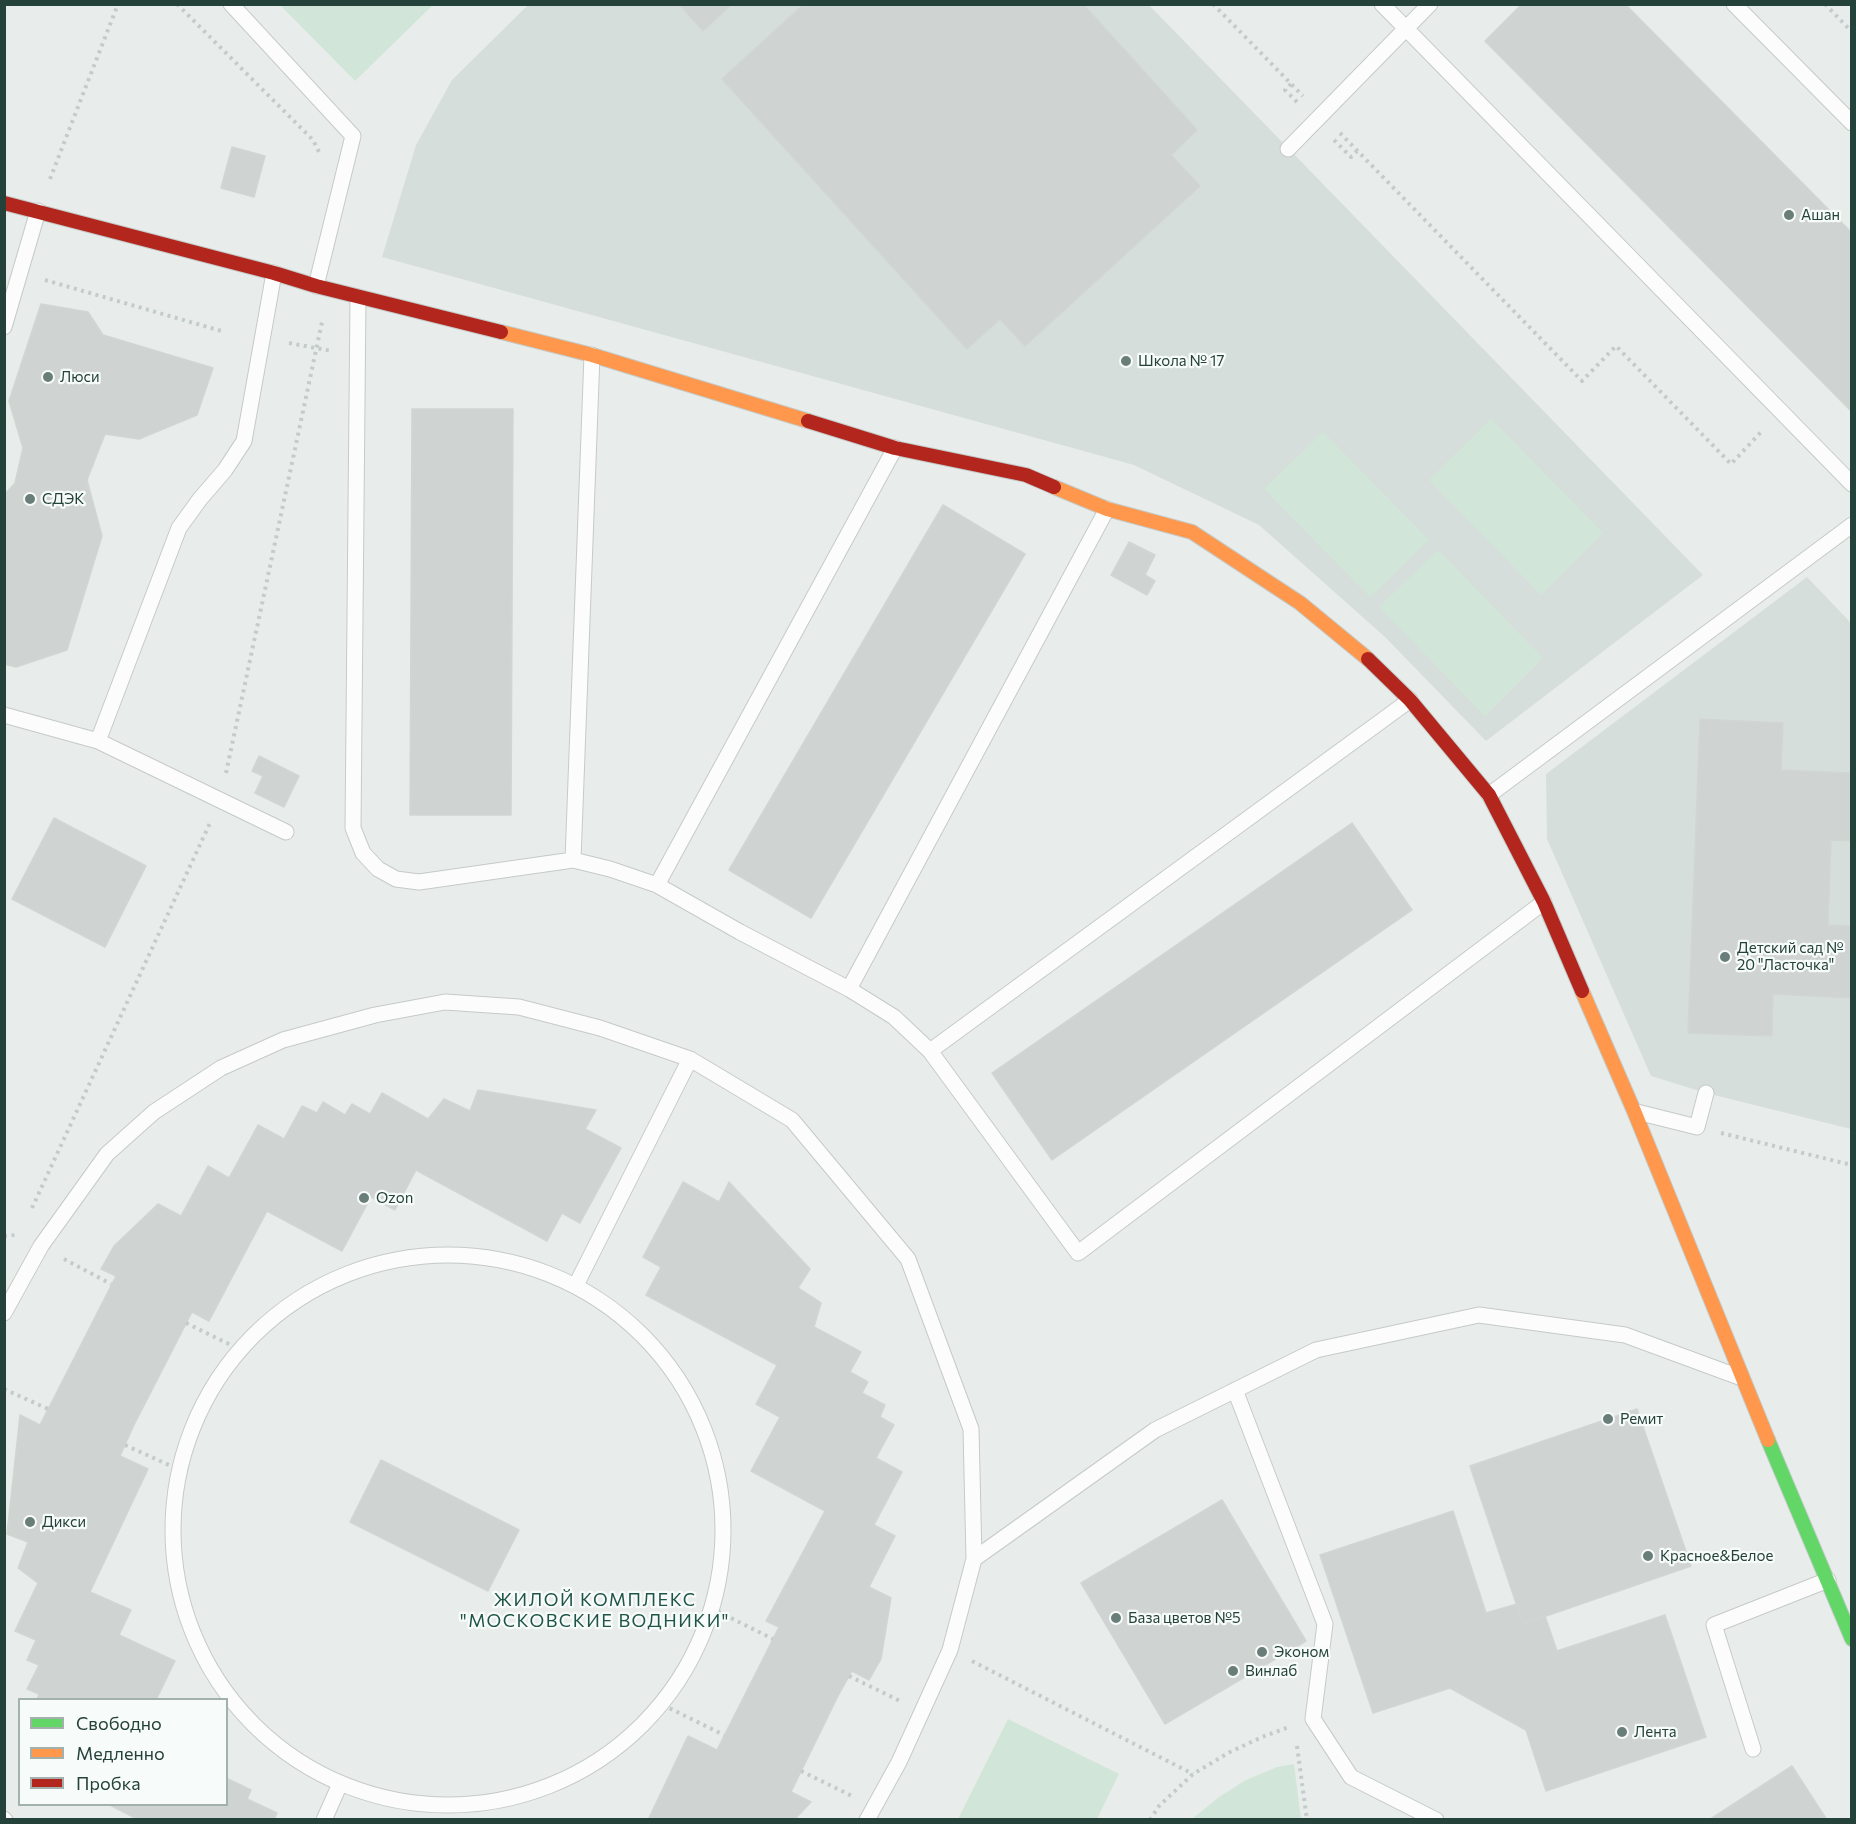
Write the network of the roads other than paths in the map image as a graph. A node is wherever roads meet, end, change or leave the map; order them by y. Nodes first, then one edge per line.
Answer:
1 (231, 4) edge
2 (1382, 4) edge
3 (1430, 4) edge
4 (1734, 4) edge
5 (1406, 29) junction
6 (1851, 123) edge
7 (1288, 148) dead end
8 (4, 203) edge
9 (38, 211) junction
10 (274, 273) junction
11 (316, 286) junction
12 (358, 297) junction
13 (4, 327) edge
14 (592, 355) junction
15 (895, 448) junction
16 (1851, 484) edge
17 (1107, 509) junction
18 (1851, 525) edge
19 (1410, 700) junction
20 (4, 715) edge
21 (98, 741) junction
22 (1489, 795) junction
23 (286, 832) dead end
24 (573, 860) junction
25 (657, 885) junction
26 (1544, 902) junction
27 (849, 989) junction
28 (930, 1051) junction
29 (690, 1059) junction
30 (1706, 1093) dead end
31 (1634, 1111) junction
32 (576, 1285) junction
33 (4, 1313) edge
34 (1742, 1378) junction
35 (1235, 1390) junction
36 (974, 1559) junction
37 (1828, 1580) junction
38 (1851, 1639) edge
39 (1753, 1749) dead end
40 (339, 1786) junction
41 (871, 1813) edge
42 (324, 1820) edge
43 (1436, 1820) edge

1 - 11 lane
2 - 5 lane
3 - 5 lane
4 - 6 lane
5 - 7 lane
5 - 16 lane
8 - 9 street
9 - 10 street
9 - 13 lane
10 - 11 street
10 - 21 lane
11 - 12 street
12 - 14 street
12 - 24 lane
14 - 15 street
14 - 24 lane
15 - 17 street
15 - 25 lane
17 - 19 street
17 - 27 lane
18 - 22 lane
19 - 22 street
19 - 28 lane
20 - 21 lane
21 - 23 lane
22 - 26 street
24 - 25 lane
25 - 27 lane
26 - 28 lane
26 - 31 street
27 - 28 lane
29 - 32 lane
29 - 33 lane
29 - 36 lane
30 - 31 lane
31 - 34 street
32 - 40 lane
32 - 40 lane
34 - 35 lane
34 - 37 street
35 - 36 lane
35 - 43 lane
36 - 41 lane
37 - 38 street
37 - 39 lane
40 - 42 lane

